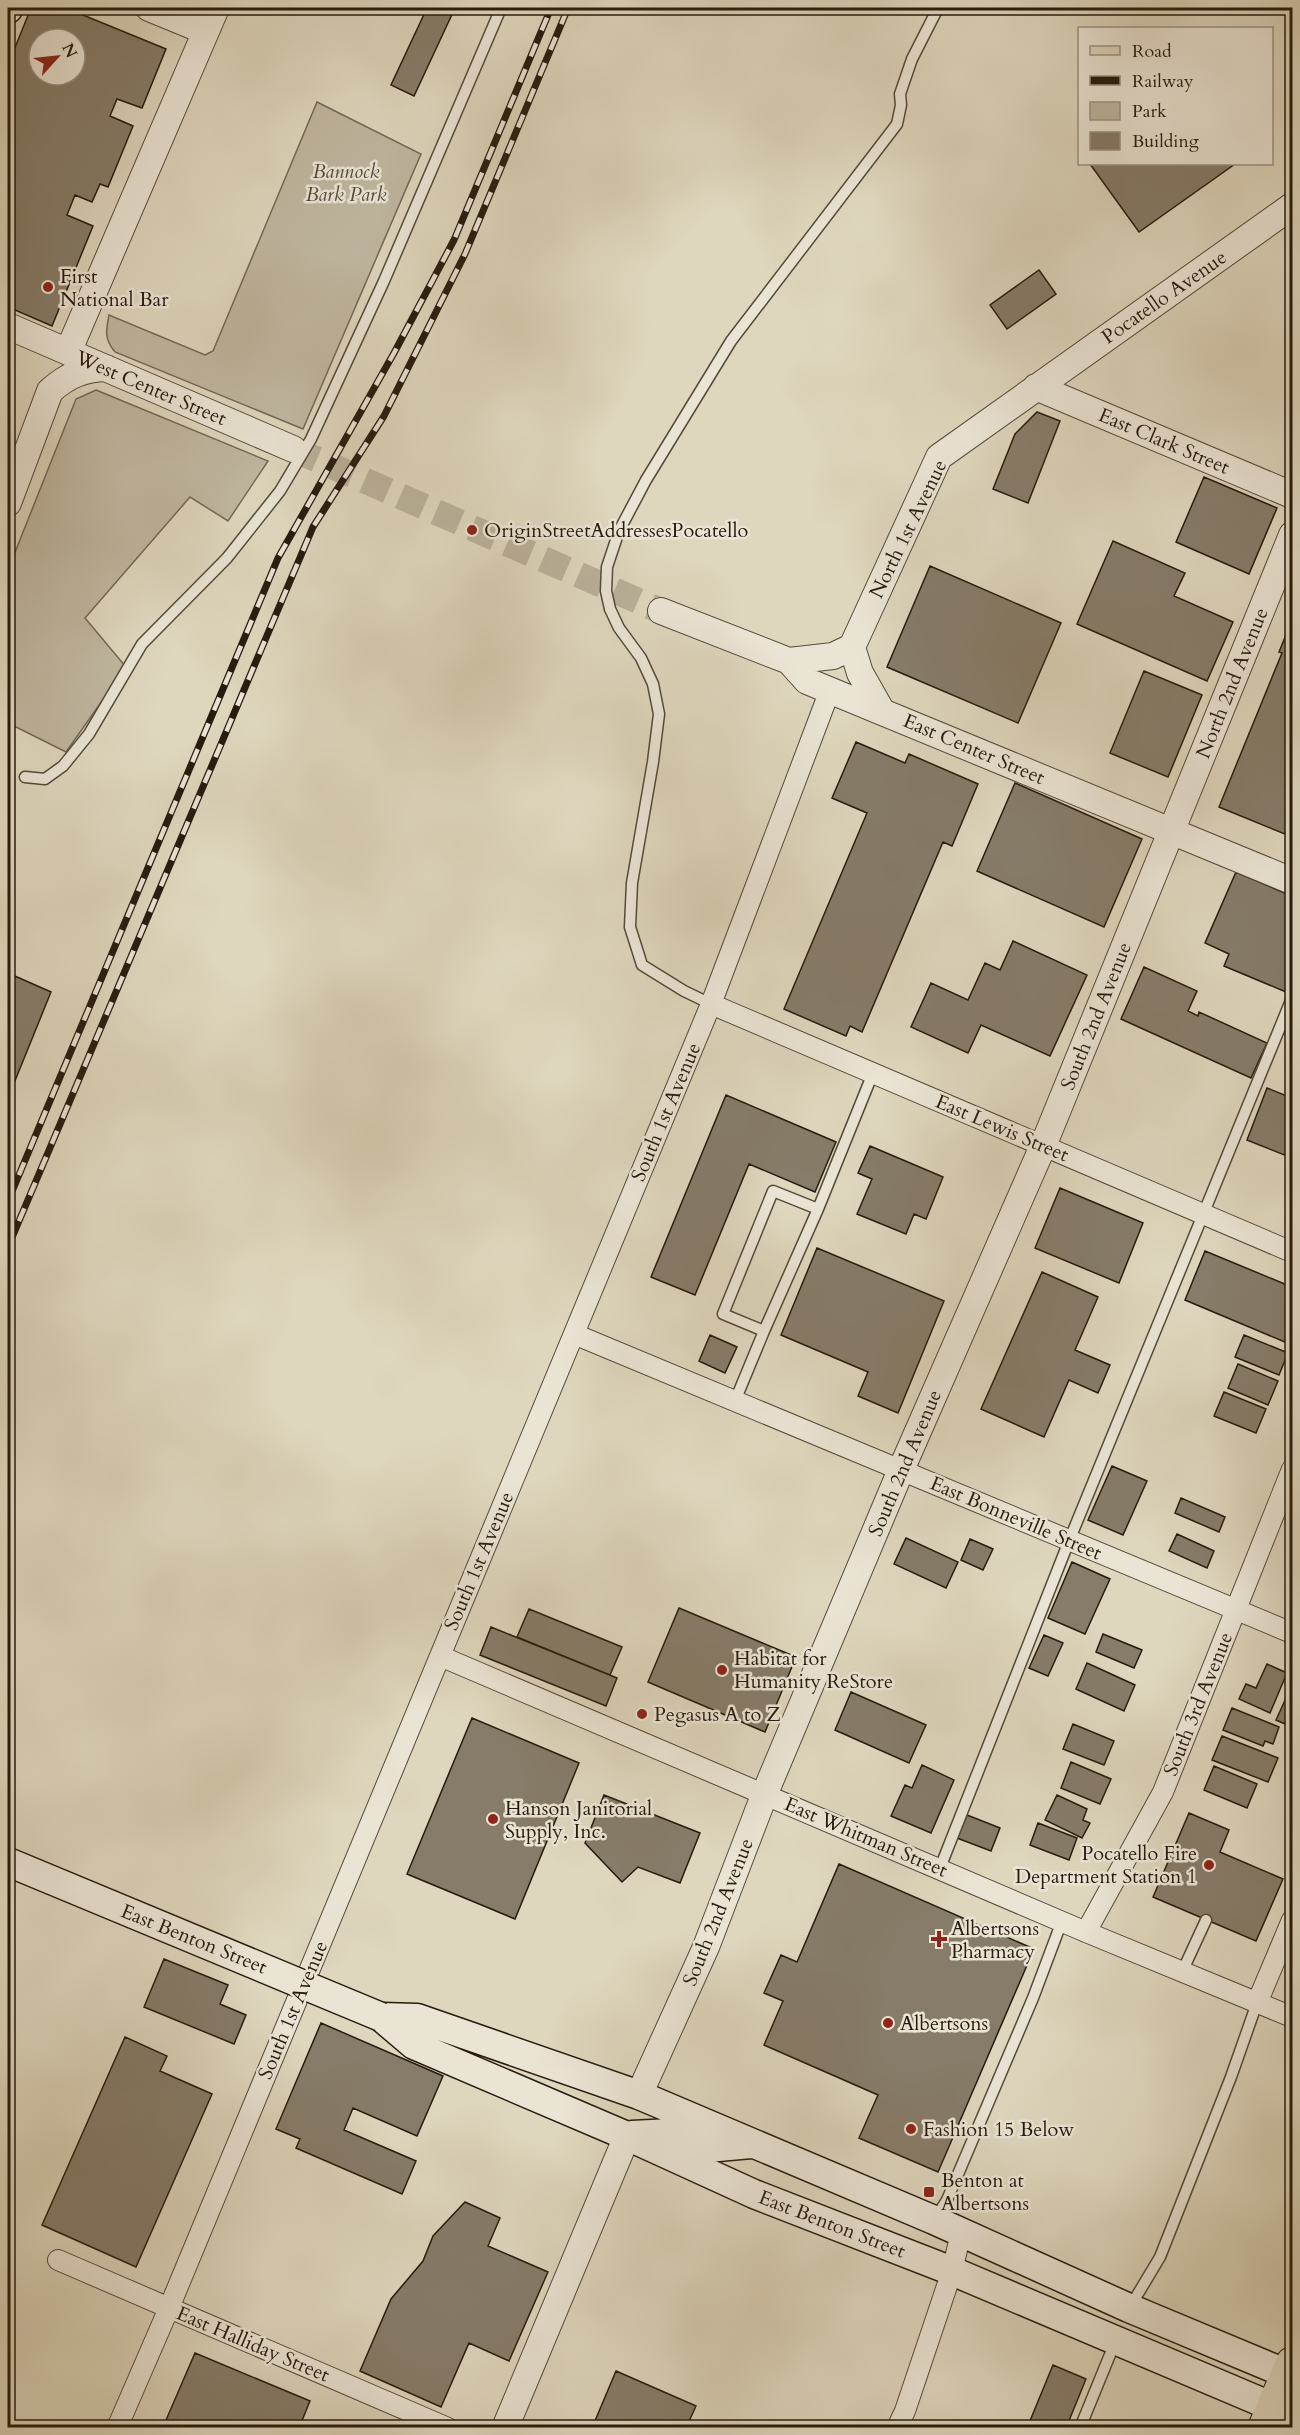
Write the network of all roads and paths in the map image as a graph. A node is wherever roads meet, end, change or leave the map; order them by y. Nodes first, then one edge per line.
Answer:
1 (149, 8) edge
2 (216, 8) edge
3 (501, 8) edge
4 (938, 8) edge
5 (205, 31) junction
6 (1293, 206) edge
7 (14, 329) edge
8 (68, 352) junction
9 (106, 368) junction
10 (1036, 387) junction
11 (50, 391) junction
12 (293, 449) tunnel mouth
13 (1293, 495) edge
14 (8, 502) edge
15 (1293, 535) edge
16 (661, 611) tunnel mouth
17 (852, 647) junction
18 (789, 661) junction
19 (830, 690) junction
20 (881, 710) junction
21 (25, 777) dead end
22 (1171, 830) junction
23 (1293, 881) edge
24 (1293, 998) edge
25 (711, 1004) junction
26 (873, 1073) junction
27 (1043, 1146) junction
28 (818, 1209) junction
29 (1204, 1214) junction
30 (1293, 1252) edge
31 (764, 1331) junction
32 (574, 1334) junction
33 (735, 1401) junction
34 (1293, 1469) edge
35 (901, 1470) junction
36 (1069, 1541) junction
37 (1236, 1609) junction
38 (1293, 1633) edge
39 (440, 1656) junction
40 (765, 1793) junction
41 (8, 1862) edge
42 (940, 1868) junction
43 (1206, 1920) dead end
44 (1293, 1920) edge
45 (1062, 1921) junction
46 (1086, 1932) junction
47 (1182, 1972) junction
48 (1257, 2003) junction
49 (381, 2017) junction
50 (1293, 2017) edge
51 (524, 2092) junction
52 (639, 2096) junction
53 (627, 2136) junction
54 (754, 2144) junction
55 (934, 2220) junction
56 (961, 2233) junction
57 (58, 2260) dead end
58 (952, 2271) junction
59 (169, 2308) junction
60 (1129, 2308) junction
61 (1116, 2340) junction
62 (1291, 2371) edge
63 (1277, 2416) edge
64 (117, 2427) edge
65 (448, 2427) edge
66 (505, 2427) edge
67 (897, 2427) edge
68 (1080, 2427) edge

1 - 5 street
2 - 5 street
3 - 21 lane
4 - 25 lane
5 - 8 street
6 - 10 street, Pocatello Avenue
7 - 8 street, West Center Street
7 - 11 street
8 - 9 street, West Center Street
9 - 11 street
9 - 12 street, West Center Street
10 - 13 street, East Clark Street
10 - 17 street, North 1st Avenue
11 - 14 street
15 - 22 street, North 2nd Avenue
16 - 18 street, East Center Street
17 - 18 street
17 - 20 street
18 - 19 street, East Center Street
19 - 20 street, East Center Street
19 - 25 street, South 1st Avenue
20 - 22 street, East Center Street
22 - 23 street, East Center Street
22 - 27 street, South 2nd Avenue
24 - 29 lane
25 - 26 street, East Lewis Street
25 - 32 street, South 1st Avenue
26 - 27 street, East Lewis Street
26 - 28 lane
27 - 29 street, East Lewis Street
27 - 35 street, South 2nd Avenue
28 - 31 lane
28 - 31 lane
29 - 30 street, East Lewis Street
29 - 36 lane
31 - 33 lane
32 - 33 street, East Bonneville Street
32 - 39 street, South 1st Avenue
33 - 35 street, East Bonneville Street
34 - 37 street, South 3rd Avenue
35 - 36 street, East Bonneville Street
35 - 40 street, South 2nd Avenue
36 - 37 street, East Bonneville Street
36 - 42 lane
37 - 38 street, East Bonneville Street
37 - 46 street, South 3rd Avenue
39 - 40 street, East Whitman Street
39 - 59 street, South 1st Avenue
40 - 42 street, East Whitman Street
40 - 52 street, South 2nd Avenue
41 - 49 main road, East Benton Street, bridge
42 - 45 street, East Whitman Street
43 - 47 lane
44 - 48 street
45 - 46 street, East Whitman Street
45 - 55 lane
46 - 47 street, East Whitman Street
47 - 48 street, East Whitman Street
48 - 50 street, East Whitman Street
48 - 60 lane
49 - 51 main road, East Benton Street
49 - 52 main road, East Benton Street
51 - 52 main road
51 - 53 main road, East Benton Street
52 - 54 main road, East Benton Street
53 - 54 main road
53 - 58 main road, East Benton Street
53 - 66 street
54 - 55 main road, East Benton Street
55 - 56 main road, East Benton Street
56 - 58 street
56 - 60 main road, East Benton Street
57 - 59 street, East Halliday Street
58 - 61 main road, East Benton Street
58 - 67 street
59 - 64 street, South 1st Avenue
59 - 65 street, East Halliday Street
60 - 61 main road
60 - 62 main road, East Benton Street
61 - 63 main road, East Benton Street
61 - 68 lane
62 - 63 main road

